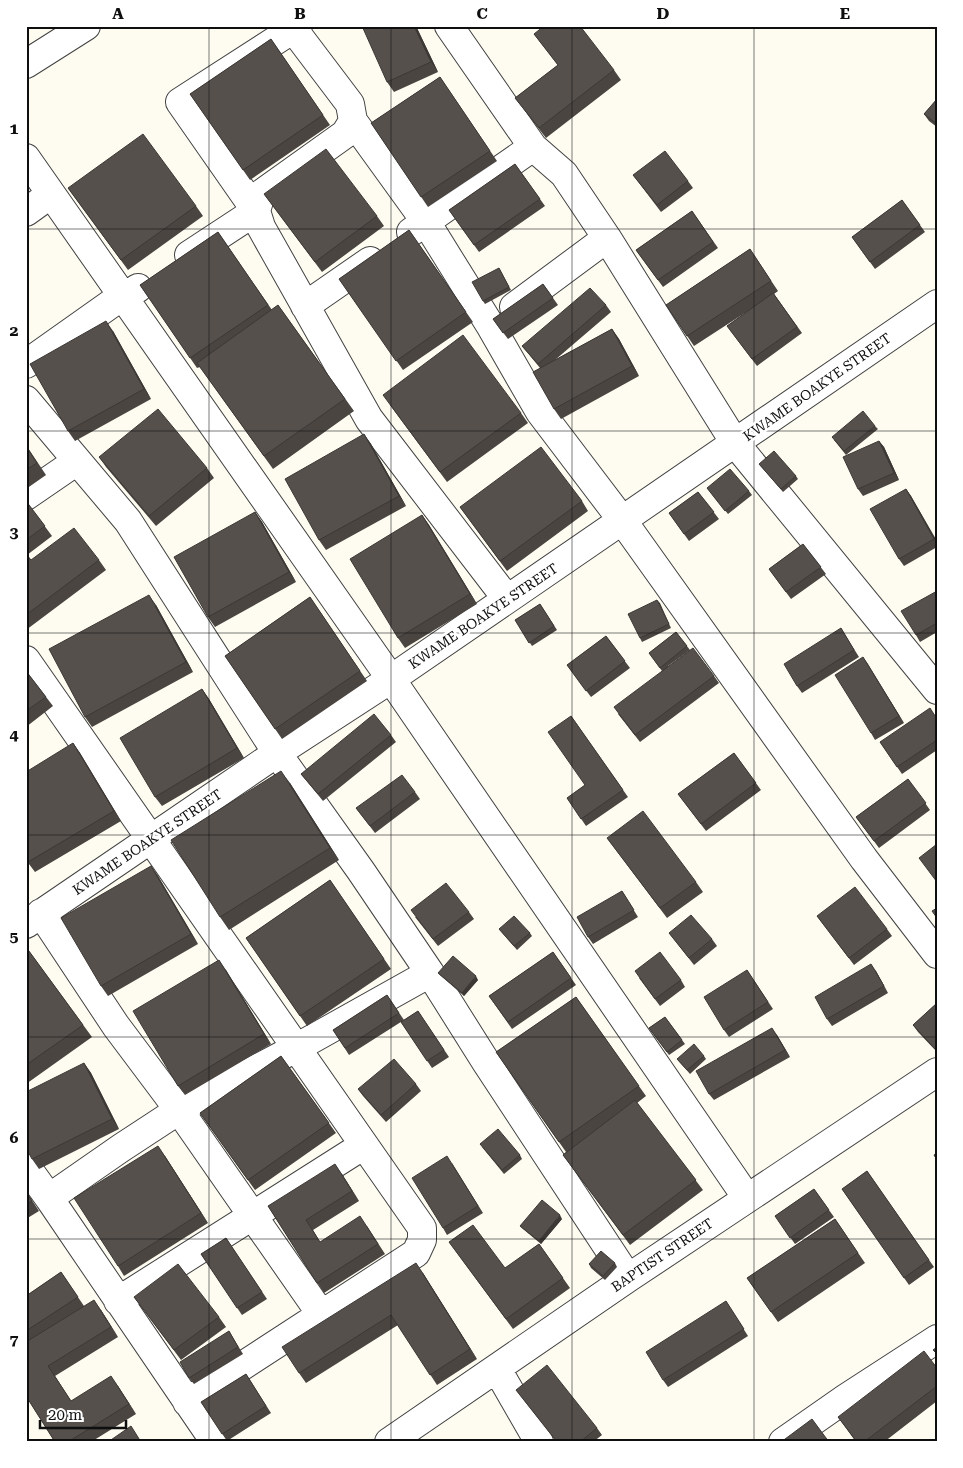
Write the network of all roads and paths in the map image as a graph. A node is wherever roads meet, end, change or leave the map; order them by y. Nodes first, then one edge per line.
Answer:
1 (86, 26) edge
2 (449, 26) edge
3 (294, 27) edge
4 (26, 64) edge
5 (353, 121) junction
6 (533, 147) junction
7 (26, 158) edge
8 (51, 194) junction
9 (256, 211) junction
10 (26, 212) edge
11 (426, 222) junction
12 (607, 238) junction
13 (122, 296) junction
14 (937, 304) edge
15 (306, 306) junction
16 (490, 325) junction
17 (26, 364) edge
18 (26, 400) edge
19 (735, 443) junction
20 (77, 461) junction
21 (26, 496) edge
22 (622, 520) junction
23 (507, 599) junction
24 (26, 660) edge
25 (390, 680) junction
26 (937, 690) edge
27 (277, 753) junction
28 (152, 839) junction
29 (34, 918) edge
30 (937, 954) edge
31 (430, 973) junction
32 (296, 1048) junction
33 (937, 1072) edge
34 (179, 1110) junction
35 (364, 1145) junction
36 (26, 1166) edge
37 (49, 1198) junction
38 (747, 1198) junction
39 (252, 1215) junction
40 (628, 1278) junction
41 (118, 1301) junction
42 (321, 1314) junction
43 (937, 1339) edge
44 (496, 1369) junction
45 (187, 1402) junction
46 (215, 1442) edge
47 (389, 1442) edge
48 (539, 1442) edge
49 (783, 1442) edge

1 - 4 street
2 - 6 street
3 - 5 street
3 - 9 street
5 - 9 street
5 - 11 street
6 - 11 street
6 - 12 street
7 - 8 street
8 - 10 street
8 - 13 street
9 - 13 street
9 - 15 street
11 - 15 street
11 - 16 street
12 - 16 street
12 - 19 street
13 - 17 street
13 - 25 street
14 - 19 street, KWAME BOAKYE STREET
15 - 23 street
16 - 22 street
18 - 20 street
19 - 22 street, KWAME BOAKYE STREET
19 - 26 street
20 - 21 street
20 - 27 street
22 - 23 street, KWAME BOAKYE STREET
22 - 30 street
23 - 25 street, KWAME BOAKYE STREET
24 - 28 street
25 - 27 street, KWAME BOAKYE STREET
25 - 38 street
27 - 28 street, KWAME BOAKYE STREET
27 - 31 street
28 - 29 street, KWAME BOAKYE STREET
28 - 32 street
29 - 34 street
31 - 32 street
31 - 40 street
32 - 34 street
32 - 35 street
33 - 38 street, BAPTIST STREET
34 - 37 street
34 - 39 street
35 - 39 street
35 - 42 street
36 - 37 street
37 - 41 street
38 - 40 street, BAPTIST STREET
39 - 41 street
39 - 42 street
40 - 44 street, BAPTIST STREET
41 - 45 street
42 - 45 street
43 - 49 street
44 - 47 street, BAPTIST STREET
44 - 48 street
45 - 46 street

